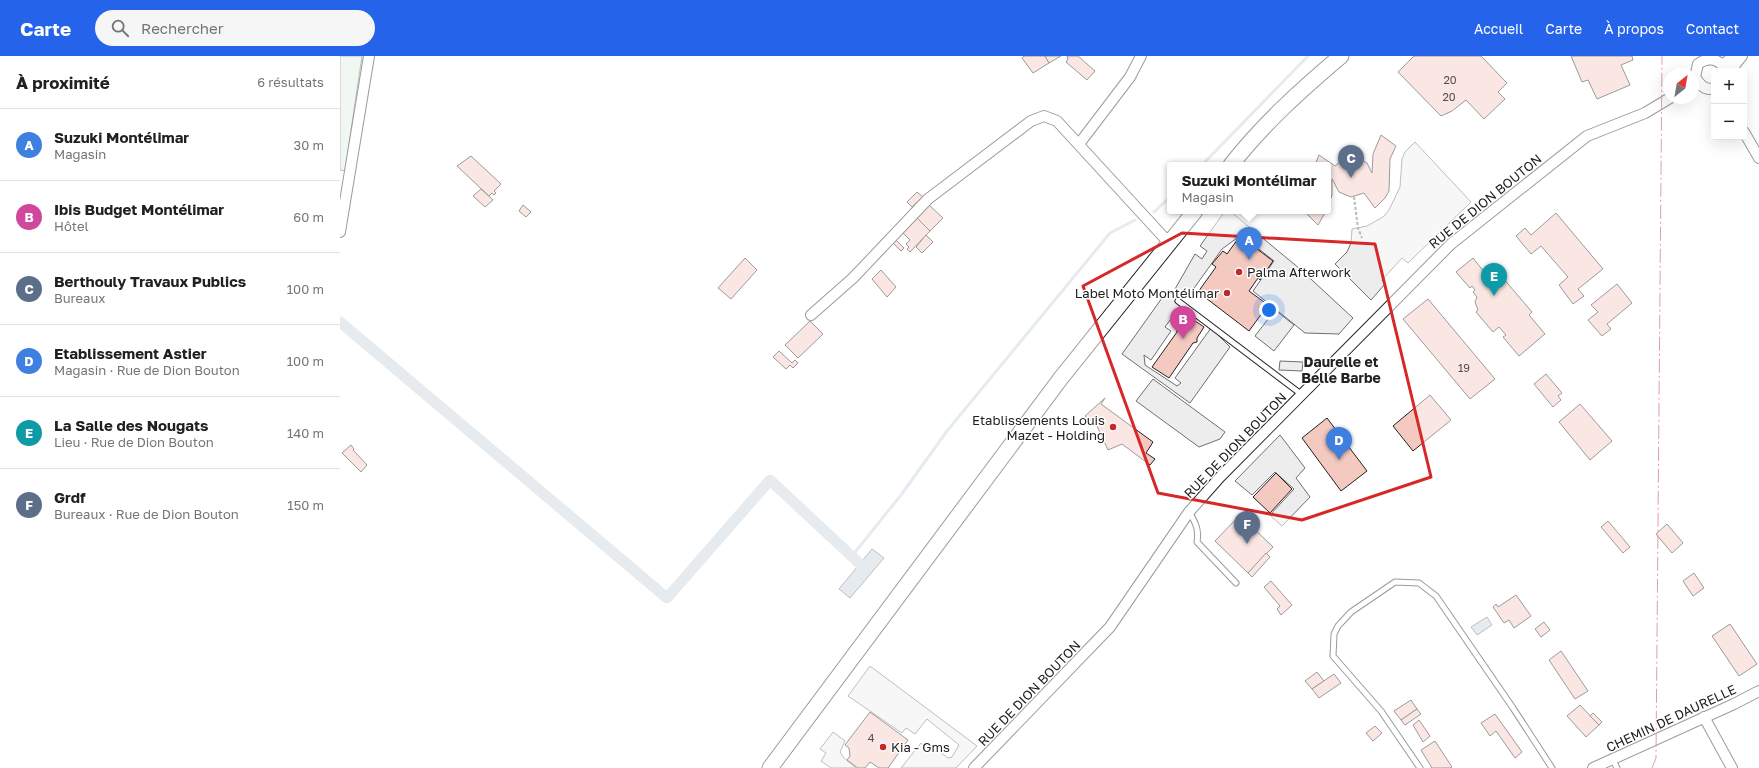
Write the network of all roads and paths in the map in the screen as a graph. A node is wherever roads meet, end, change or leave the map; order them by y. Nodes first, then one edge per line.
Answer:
1 (369, 56) edge
2 (1141, 56) edge
3 (1341, 56) edge
4 (1733, 56) edge
5 (1742, 56) edge
6 (1700, 58) edge
7 (1696, 68) edge
8 (1725, 68) edge
9 (1727, 68) edge
10 (1727, 68) edge
11 (1699, 87) edge
12 (1711, 89) edge
13 (1663, 102) edge
14 (1747, 137) edge
15 (1078, 144) junction
16 (1759, 158) edge
17 (1233, 162) edge
18 (1354, 197) dead end
19 (1193, 214) edge
20 (340, 232) edge
21 (1362, 238) dead end
22 (1169, 243) junction
23 (1178, 301) dead end
24 (811, 315) dead end
25 (1301, 394) junction
26 (1189, 512) junction
27 (1236, 583) dead end
28 (1759, 691) edge
29 (1704, 716) junction
30 (1615, 764) edge
31 (770, 768) edge
32 (974, 768) edge
33 (1420, 768) edge
34 (1552, 768) edge
35 (1593, 768) edge
36 (1732, 768) edge

1 - 20 street
2 - 15 street
3 - 17 main road
4 - 9 street
5 - 10 street
6 - 7 street
6 - 8 street
11 - 12 street
13 - 25 street, RUE DE DION BOUTON
14 - 16 street
15 - 22 street
15 - 24 street
18 - 21 path
19 - 22 main road
22 - 31 main road
23 - 25 lane
25 - 26 street, RUE DE DION BOUTON
26 - 27 lane
26 - 32 street, RUE DE DION BOUTON
28 - 29 street, CHEMIN DE DAURELLE
29 - 30 street, CHEMIN DE DAURELLE
29 - 36 street
30 - 35 street, CHEMIN DE DAURELLE
33 - 34 lane

